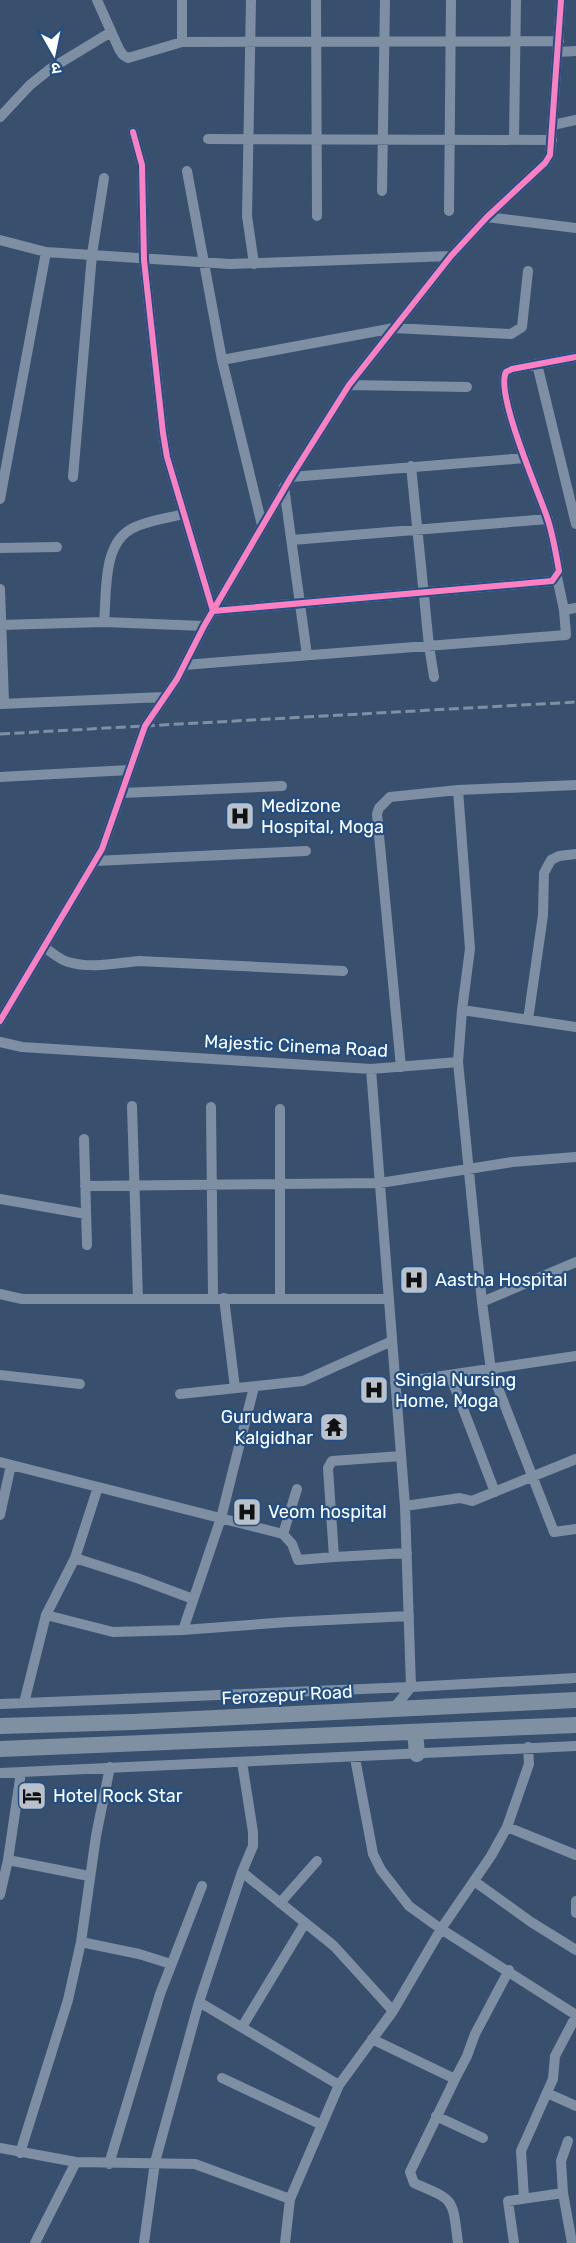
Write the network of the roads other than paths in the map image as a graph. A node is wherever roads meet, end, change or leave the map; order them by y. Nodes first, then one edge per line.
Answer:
1 (97, 0) edge
2 (182, 0) edge
3 (251, 0) edge
4 (316, 0) edge
5 (385, 0) edge
6 (451, 0) edge
7 (516, 0) edge
8 (561, 0) edge
9 (111, 32) junction
10 (317, 41) junction
11 (385, 41) junction
12 (450, 41) junction
13 (515, 41) junction
14 (182, 42) junction
15 (250, 42) junction
16 (558, 46) junction
17 (576, 51) edge
18 (0, 117) edge
19 (576, 120) edge
20 (553, 125) junction
21 (133, 132) dead end
22 (208, 139) dead end
23 (249, 139) junction
24 (316, 139) junction
25 (383, 139) junction
26 (449, 139) junction
27 (514, 139) junction
28 (552, 140) junction
29 (187, 171) dead end
30 (104, 178) dead end
31 (382, 191) dead end
32 (449, 211) dead end
33 (317, 216) dead end
34 (487, 217) junction
35 (576, 228) edge
36 (1, 239) edge
37 (46, 252) junction
38 (92, 254) junction
39 (451, 256) junction
40 (144, 260) junction
41 (203, 262) junction
42 (254, 264) junction
43 (528, 271) dead end
44 (394, 328) junction
45 (576, 357) edge
46 (222, 360) junction
47 (537, 364) junction
48 (349, 386) junction
49 (467, 387) dead end
50 (0, 428) edge
51 (12, 431) junction
52 (525, 458) junction
53 (411, 466) junction
54 (72, 477) dead end
55 (291, 477) junction
56 (284, 488) junction
57 (0, 499) edge
58 (184, 514) junction
59 (548, 519) junction
60 (576, 524) edge
61 (262, 525) junction
62 (419, 531) junction
63 (292, 540) junction
64 (57, 547) dead end
65 (0, 548) edge
66 (557, 577) junction
67 (0, 589) edge
68 (424, 592) junction
69 (299, 603) junction
70 (576, 608) edge
71 (564, 610) junction
72 (213, 611) junction
73 (104, 622) junction
74 (1, 625) edge
75 (204, 626) junction
76 (429, 645) junction
77 (307, 655) junction
78 (184, 665) junction
79 (434, 677) dead end
80 (164, 697) junction
81 (2, 703) edge
82 (129, 770) junction
83 (0, 777) edge
84 (576, 785) edge
85 (282, 786) dead end
86 (458, 790) junction
87 (123, 793) junction
88 (306, 851) dead end
89 (576, 854) edge
90 (95, 861) junction
91 (44, 947) junction
92 (343, 971) dead end
93 (462, 1010) junction
94 (1, 1017) edge
95 (528, 1020) junction
96 (576, 1027) edge
97 (0, 1042) edge
98 (458, 1062) junction
99 (401, 1067) junction
100 (371, 1069) junction
101 (132, 1106) dead end
102 (211, 1107) dead end
103 (280, 1109) dead end
104 (84, 1139) dead end
105 (576, 1157) edge
106 (576, 1162) edge
107 (470, 1168) junction
108 (380, 1183) junction
109 (211, 1185) junction
110 (282, 1185) junction
111 (85, 1186) junction
112 (134, 1186) junction
113 (0, 1199) edge
114 (86, 1214) junction
115 (87, 1245) dead end
116 (576, 1262) edge
117 (0, 1294) edge
118 (219, 1298) junction
119 (138, 1299) junction
120 (280, 1299) junction
121 (389, 1299) junction
122 (482, 1302) junction
123 (392, 1341) junction
124 (576, 1356) edge
125 (491, 1370) junction
126 (0, 1375) edge
127 (450, 1375) junction
128 (395, 1383) junction
129 (80, 1384) dead end
130 (254, 1387) junction
131 (235, 1388) junction
132 (180, 1394) dead end
133 (401, 1456) junction
134 (576, 1459) edge
135 (0, 1462) edge
136 (11, 1465) junction
137 (534, 1477) junction
138 (98, 1487) junction
139 (297, 1490) dead end
140 (495, 1492) junction
141 (405, 1506) junction
142 (0, 1515) edge
143 (220, 1518) junction
144 (576, 1529) edge
145 (283, 1534) junction
146 (407, 1553) junction
147 (75, 1557) junction
148 (334, 1557) junction
149 (194, 1599) junction
150 (46, 1615) junction
151 (409, 1616) junction
152 (183, 1630) junction
153 (576, 1678) edge
154 (411, 1687) junction
155 (576, 1700) edge
156 (24, 1703) junction
157 (0, 1704) edge
158 (394, 1708) junction
159 (576, 1725) edge
160 (0, 1726) edge
161 (415, 1732) junction
162 (576, 1746) edge
163 (528, 1747) junction
164 (0, 1749) edge
165 (417, 1754) junction
166 (355, 1758) junction
167 (242, 1762) junction
168 (110, 1767) junction
169 (21, 1772) junction
170 (0, 1773) edge
171 (507, 1827) junction
172 (576, 1855) edge
173 (8, 1860) junction
174 (317, 1861) dead end
175 (242, 1872) junction
176 (89, 1876) junction
177 (474, 1881) junction
178 (202, 1886) dead end
179 (1, 1890) edge
180 (576, 1901) edge
181 (280, 1903) junction
182 (576, 1913) edge
183 (305, 1923) junction
184 (441, 1929) junction
185 (81, 1942) junction
186 (576, 1950) edge
187 (171, 1964) junction
188 (509, 1970) junction
189 (199, 2002) junction
190 (393, 2011) junction
191 (576, 2015) edge
192 (242, 2027) junction
193 (372, 2039) junction
194 (222, 2078) dead end
195 (455, 2079) junction
196 (339, 2085) junction
197 (547, 2093) junction
198 (576, 2106) edge
199 (436, 2116) junction
200 (322, 2125) junction
201 (483, 2138) dead end
202 (568, 2141) dead end
203 (0, 2148) edge
204 (20, 2153) junction
205 (76, 2162) junction
206 (155, 2162) junction
207 (109, 2164) junction
208 (563, 2193) junction
209 (524, 2198) junction
210 (291, 2199) junction
211 (35, 2243) edge
212 (144, 2243) edge
213 (285, 2243) edge
214 (458, 2243) edge
215 (514, 2243) edge
216 (572, 2243) edge

1 - 9 street
2 - 14 street
3 - 15 street
4 - 10 street
5 - 11 street
6 - 12 street
7 - 13 street
8 - 16 street
9 - 14 street
9 - 18 street
10 - 11 street
10 - 15 street
10 - 24 street
11 - 12 street
11 - 25 street
12 - 13 street
12 - 26 street
13 - 16 street
13 - 27 street
14 - 15 street
15 - 23 street
16 - 17 street
16 - 20 street
19 - 20 street
20 - 28 street
21 - 40 street
22 - 23 street
23 - 24 street
23 - 42 street
24 - 25 street
24 - 33 street
25 - 26 street
25 - 31 street
26 - 27 street
26 - 32 street
27 - 28 street
28 - 34 street
29 - 41 street
30 - 38 street
34 - 35 street
34 - 39 street
36 - 37 street
37 - 38 street
37 - 51 street
38 - 40 street
38 - 54 street
39 - 42 street
39 - 44 street
40 - 41 street
40 - 58 street
41 - 42 street
41 - 46 street
43 - 44 street
44 - 46 street
44 - 48 street
45 - 47 street
46 - 61 street
47 - 52 street
47 - 60 street
48 - 49 street
48 - 55 street
50 - 51 street
51 - 57 street
52 - 53 street
52 - 59 street
53 - 55 street
53 - 62 street
55 - 56 street
56 - 61 street
56 - 63 street
58 - 72 street
58 - 73 street
59 - 62 street
59 - 66 street
61 - 72 street
62 - 63 street
62 - 68 street
63 - 69 street
64 - 65 street
66 - 68 street
66 - 71 street
67 - 74 street
68 - 69 street
68 - 76 street
69 - 72 street
69 - 77 street
70 - 71 street
71 - 76 street
72 - 75 street
73 - 74 street
73 - 75 street
74 - 81 street
75 - 78 street
76 - 77 street
76 - 79 street
77 - 78 street
78 - 80 street
80 - 81 street
80 - 82 street
82 - 83 street
82 - 87 street
84 - 86 street
85 - 87 street
86 - 93 street
86 - 99 street
87 - 90 street
88 - 90 street
89 - 95 street
90 - 91 street
91 - 92 street
91 - 94 street
93 - 95 street
93 - 98 street
95 - 96 street
97 - 100 street, Majestic Cinema Road
98 - 99 street, Majestic Cinema Road
98 - 107 street
99 - 100 street, Majestic Cinema Road
100 - 108 street
101 - 112 street
102 - 109 street
103 - 110 street
104 - 111 street
105 - 106 street
105 - 107 street
107 - 108 street
107 - 122 street
108 - 110 street
108 - 121 street
109 - 110 street
109 - 112 street
109 - 118 street
110 - 120 street
111 - 112 street
111 - 114 street
112 - 119 street
113 - 114 street
114 - 115 street
116 - 122 street
117 - 119 street
118 - 119 street
118 - 120 street
118 - 131 street
120 - 121 street
121 - 123 street
122 - 125 street
123 - 128 street
123 - 130 street
124 - 125 street
125 - 127 street
125 - 137 street
126 - 129 street
127 - 128 street
127 - 140 street
128 - 133 street
130 - 131 street
130 - 143 street
131 - 132 street
133 - 141 street
133 - 148 street
134 - 137 street
135 - 136 street
136 - 138 street
136 - 142 street
137 - 140 street
137 - 144 street
138 - 143 street
138 - 147 street
139 - 145 street
140 - 141 street
141 - 146 street
143 - 145 street
143 - 149 street
145 - 148 street
146 - 148 street
146 - 151 street
147 - 149 street
147 - 150 street
149 - 152 street
150 - 152 street
150 - 156 street
151 - 152 street
151 - 154 street
153 - 154 street
154 - 156 street
154 - 158 street
155 - 158 highway, Ferozepur Road
156 - 157 street
158 - 160 highway, Ferozepur Road
159 - 161 highway
161 - 164 highway
161 - 165 highway
162 - 163 street
163 - 165 street
163 - 171 street
165 - 166 street
166 - 167 street
166 - 184 street
167 - 168 street
167 - 175 street
168 - 169 street
168 - 176 street
169 - 170 street
169 - 173 street
171 - 172 street
171 - 177 street
173 - 176 street
173 - 179 street
174 - 181 street
175 - 181 street
175 - 189 street
176 - 185 street
177 - 184 street
177 - 186 street
178 - 187 street
180 - 182 street
181 - 183 street
183 - 190 street
183 - 192 street
184 - 188 street
184 - 190 street
185 - 187 street
185 - 204 street
187 - 207 street
188 - 191 street
188 - 195 street
189 - 192 street
189 - 206 street
190 - 193 street
191 - 197 street
192 - 196 street
193 - 195 street
193 - 196 street
194 - 200 street
195 - 199 street
196 - 200 street
197 - 198 street
197 - 209 street
199 - 201 street
199 - 214 street
200 - 210 street
202 - 208 street
203 - 204 street
204 - 205 street
205 - 207 street
205 - 211 street
206 - 207 street
206 - 210 street
206 - 212 street
208 - 209 street
208 - 216 street
209 - 215 street
210 - 213 street

